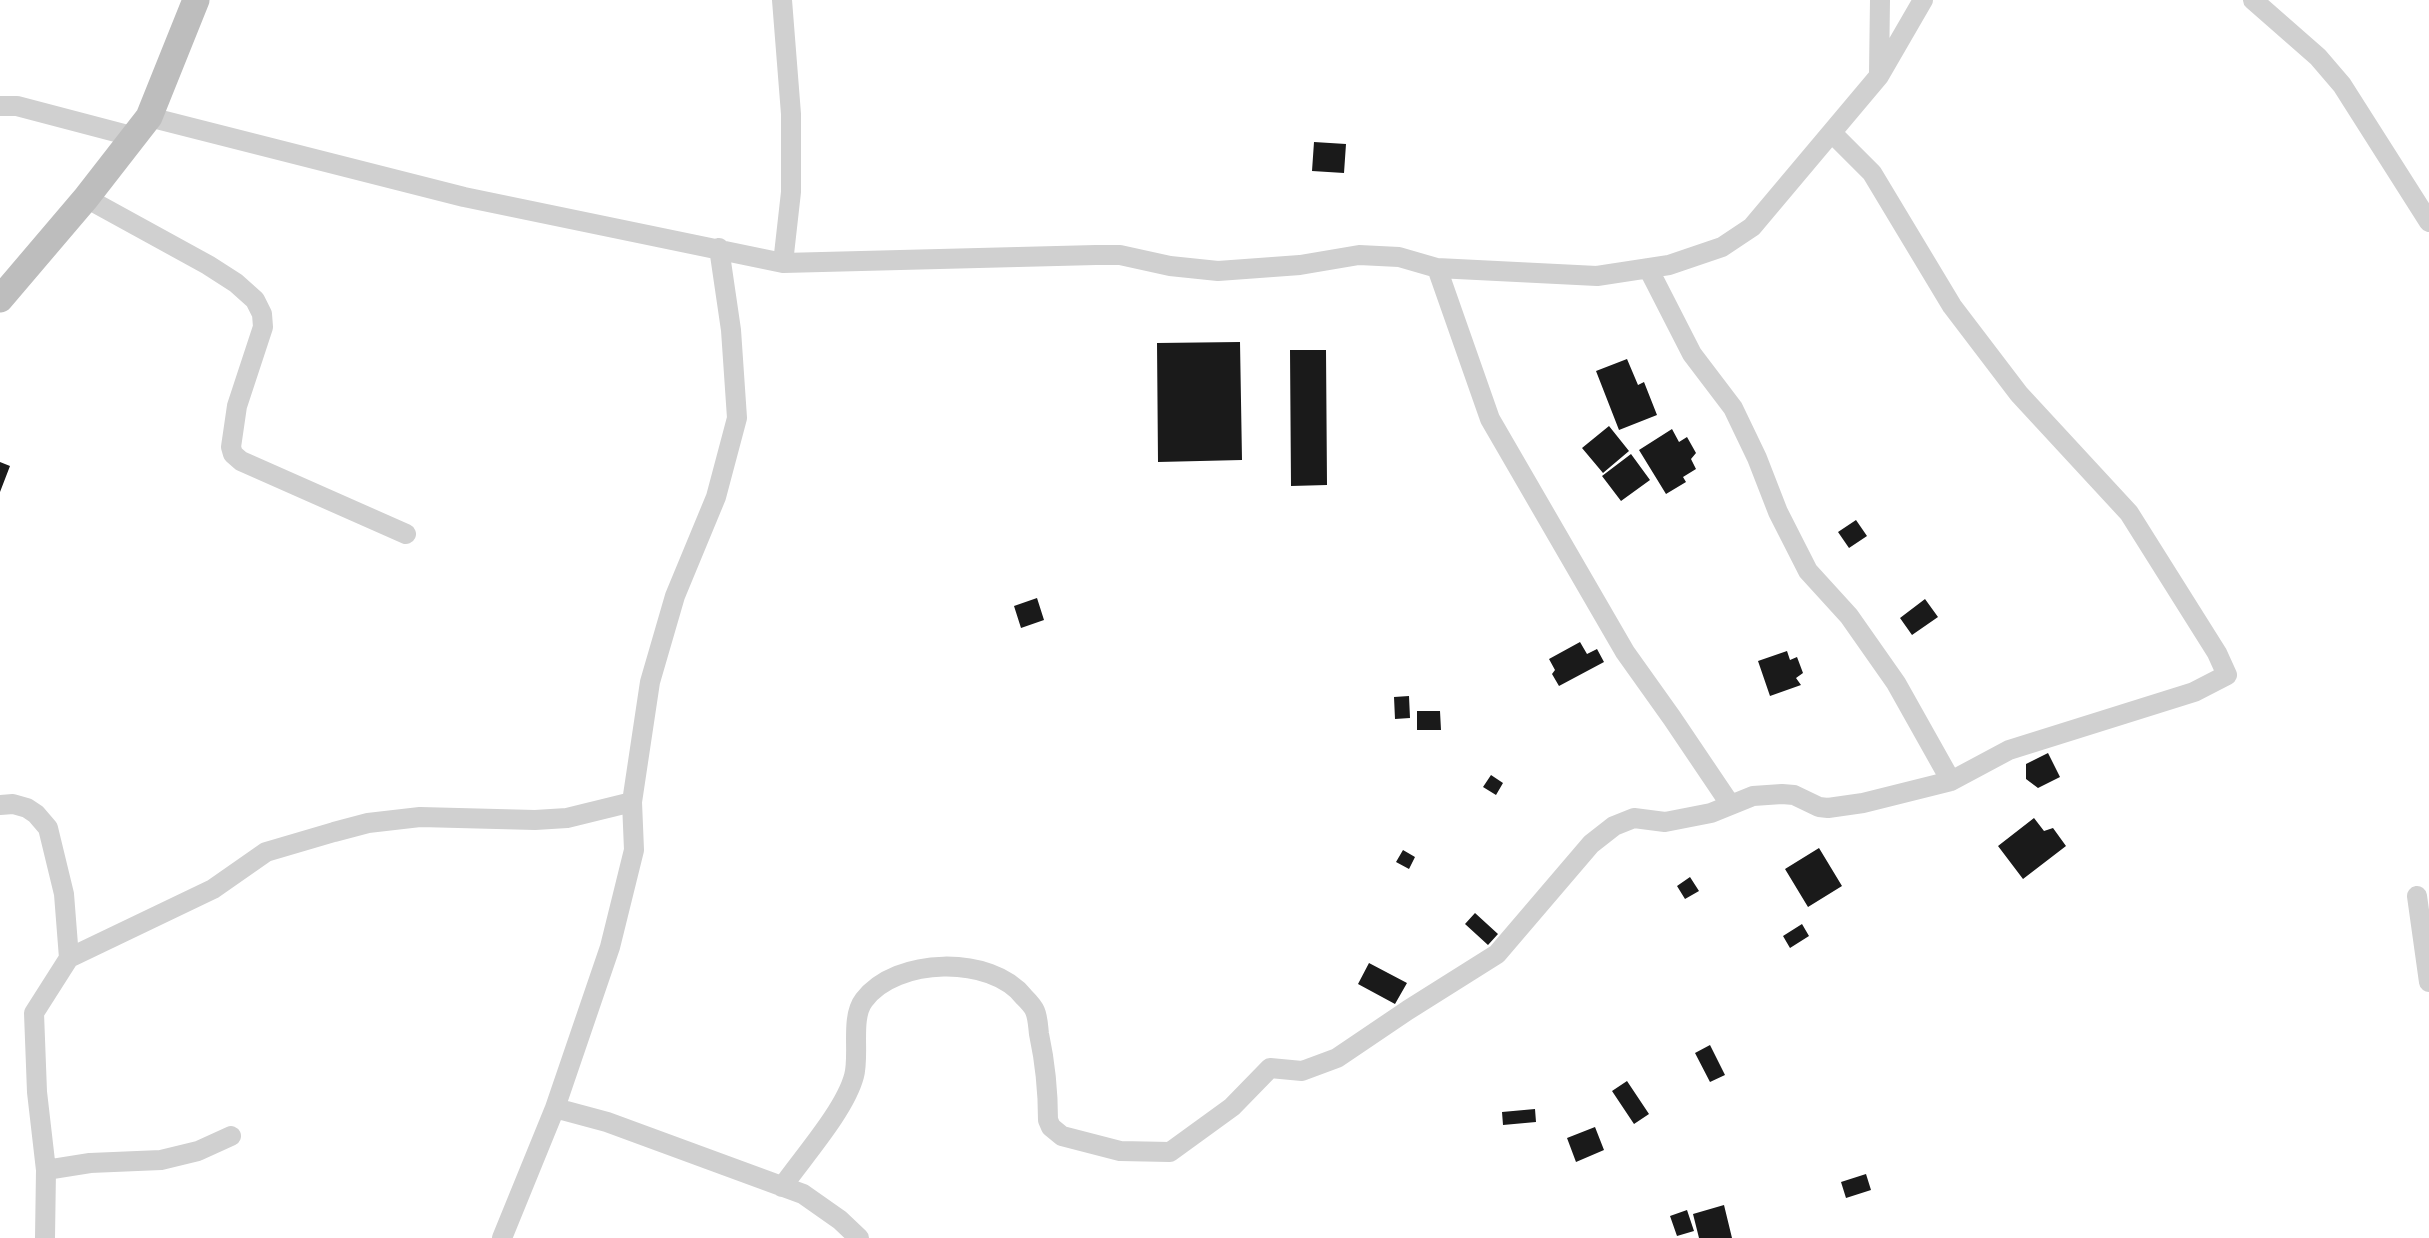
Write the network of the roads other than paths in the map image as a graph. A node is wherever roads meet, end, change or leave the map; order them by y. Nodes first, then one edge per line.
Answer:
1 (196, 0) edge
2 (782, 0) edge
3 (1880, 0) edge
4 (1923, 0) edge
5 (2253, 0) edge
6 (1880, 76) junction
7 (0, 106) edge
8 (142, 127) junction
9 (1833, 134) junction
10 (86, 198) junction
11 (2429, 222) edge
12 (719, 248) junction
13 (783, 263) junction
14 (1437, 268) junction
15 (1648, 268) junction
16 (0, 299) edge
17 (406, 534) dead end
18 (1951, 781) junction
19 (632, 802) junction
20 (1730, 804) junction
21 (0, 805) edge
22 (2417, 896) dead end
23 (69, 958) junction
24 (2429, 982) edge
25 (555, 1108) junction
26 (231, 1136) dead end
27 (46, 1170) junction
28 (782, 1187) junction
29 (45, 1238) edge
30 (502, 1238) edge
31 (859, 1238) edge

1 - 8 main road
2 - 13 street
3 - 6 street
4 - 6 street
5 - 11 street
6 - 9 street
7 - 8 street
8 - 10 main road
8 - 12 street
9 - 15 street
9 - 18 street
10 - 16 main road
10 - 17 street
12 - 13 street
12 - 19 street
13 - 14 street
14 - 15 street
14 - 20 street
15 - 18 street
18 - 20 street
19 - 23 street
19 - 25 street
20 - 28 street
21 - 23 street
22 - 24 street
23 - 27 street
25 - 28 street
25 - 30 street
26 - 27 street
27 - 29 street
28 - 31 street

